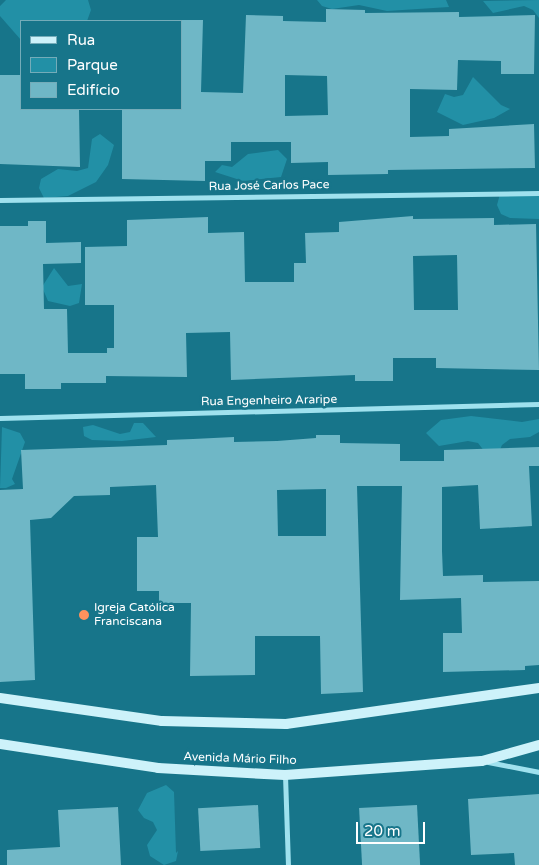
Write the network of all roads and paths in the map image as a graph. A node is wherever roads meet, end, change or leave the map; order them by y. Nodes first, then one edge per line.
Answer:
1 (539, 193) edge
2 (0, 200) edge
3 (539, 404) edge
4 (0, 418) edge
5 (539, 688) edge
6 (0, 698) edge
7 (0, 744) edge
8 (539, 745) edge
9 (482, 761) junction
10 (539, 772) edge
11 (285, 775) junction
12 (288, 865) edge

1 - 2 street, Rua José Carlos Pace
3 - 4 street, Rua Engenheiro Araripe
5 - 6 main road
7 - 11 main road, Avenida Mário Filho
8 - 9 main road, Avenida Mário Filho
9 - 10 street
9 - 11 main road, Avenida Mário Filho
11 - 12 street

